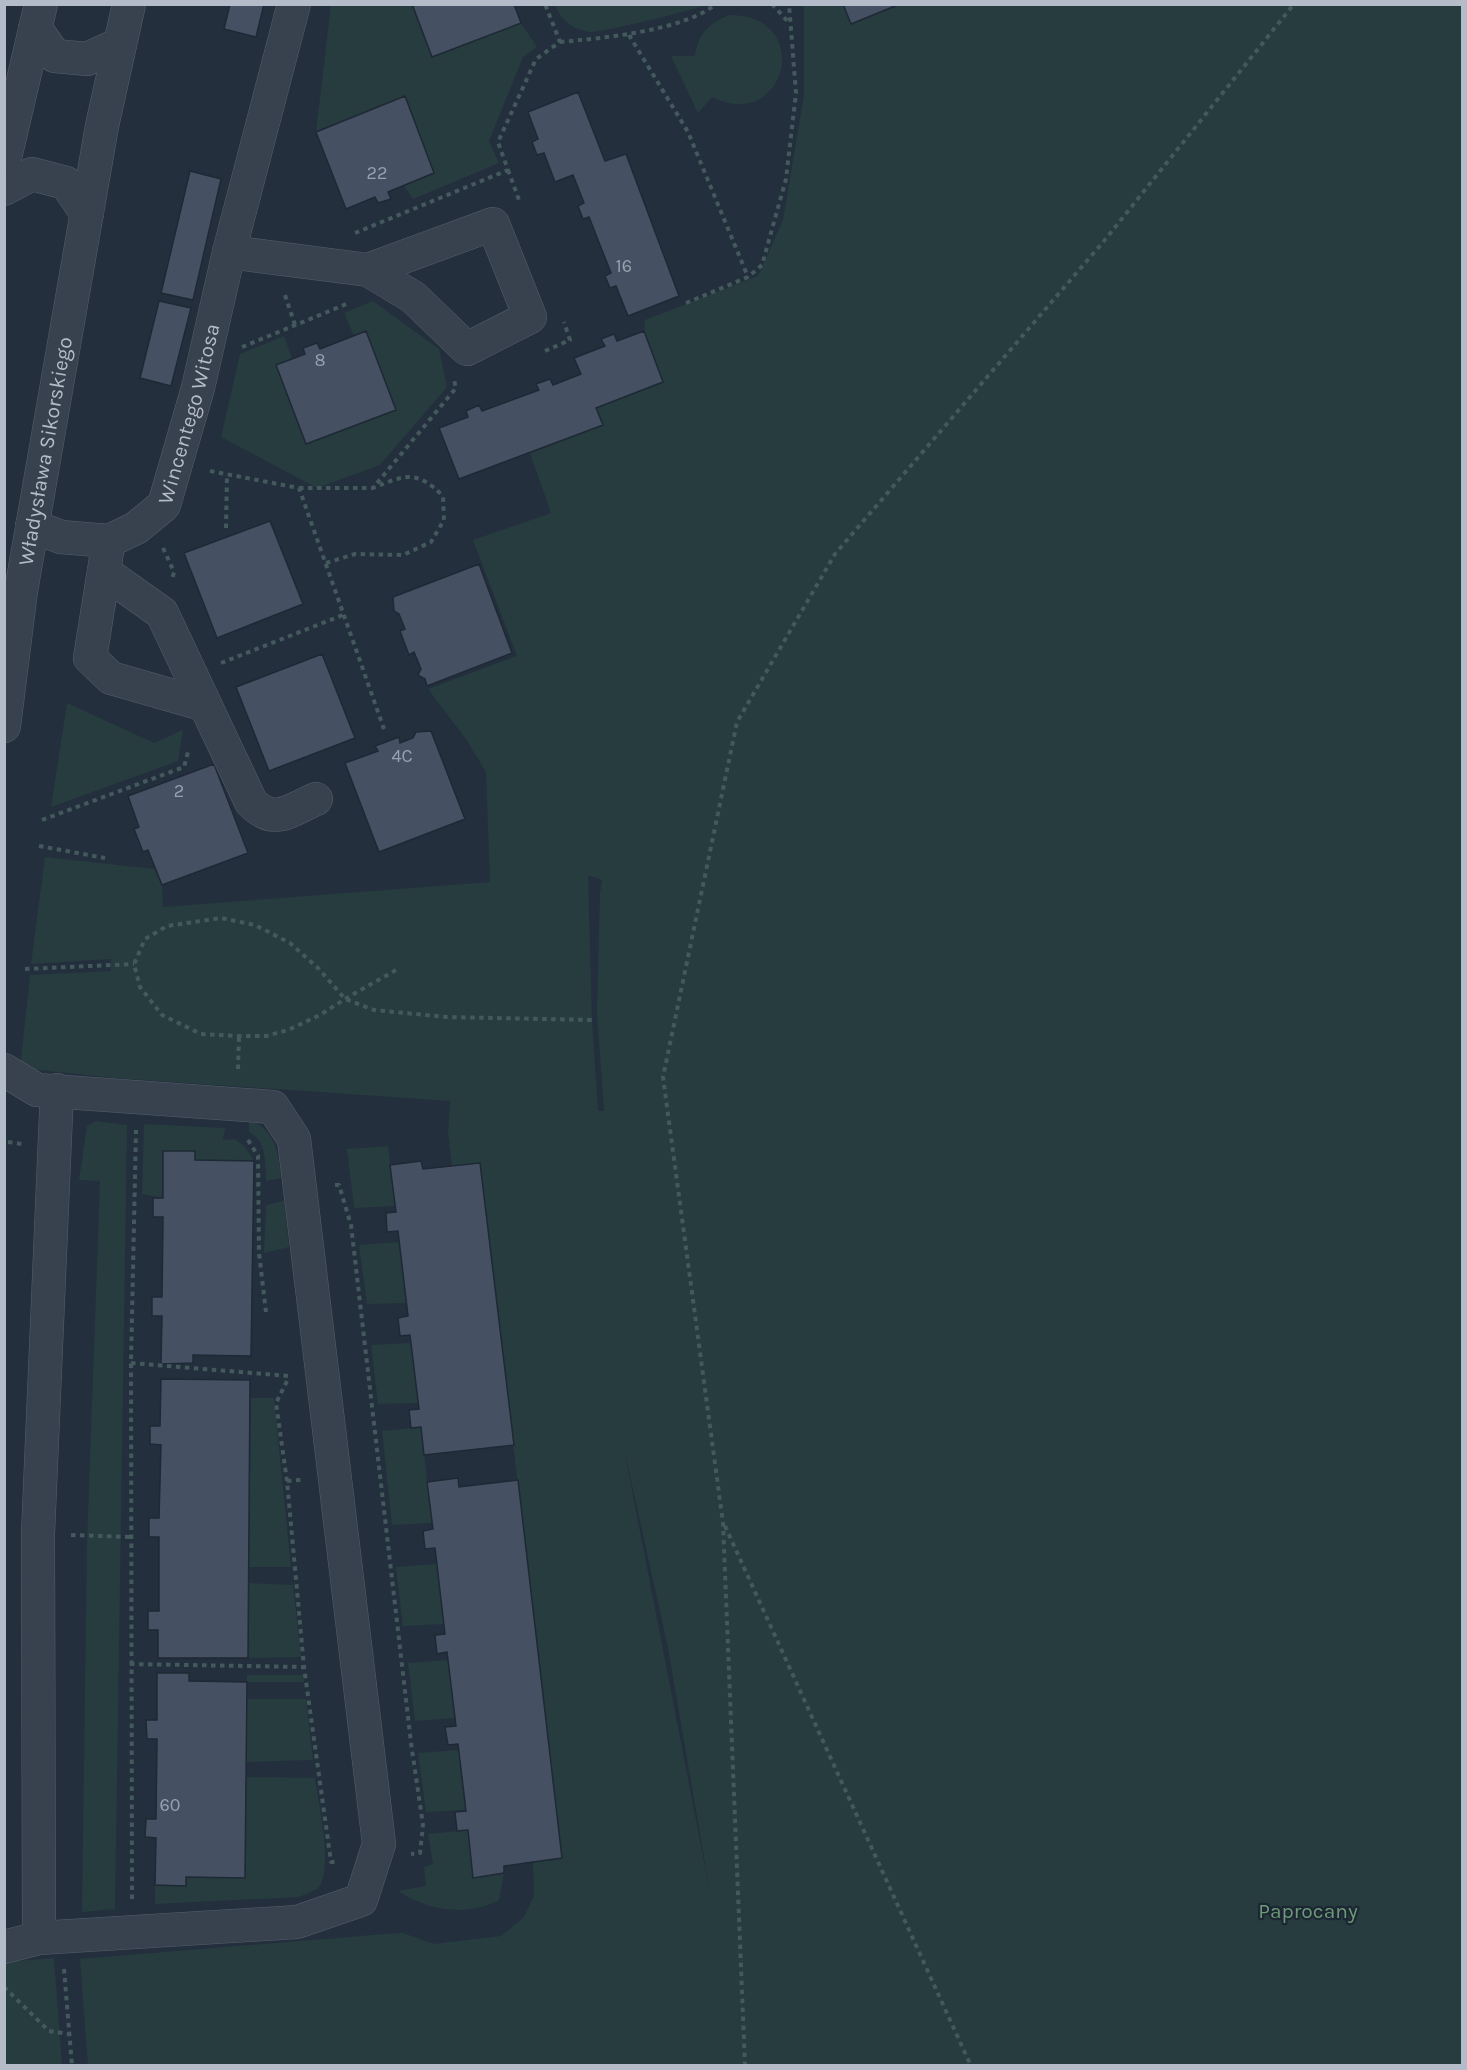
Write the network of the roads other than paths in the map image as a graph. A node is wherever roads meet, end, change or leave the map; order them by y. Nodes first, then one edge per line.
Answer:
1 (129, 4) edge
2 (294, 4) edge
3 (38, 16) edge
4 (120, 44) junction
5 (4, 162) edge
6 (4, 189) edge
7 (87, 213) junction
8 (229, 252) junction
9 (368, 270) junction
10 (32, 526) junction
11 (107, 557) junction
12 (205, 705) junction
13 (4, 726) edge
14 (316, 799) dead end
15 (4, 1070) edge
16 (57, 1090) junction
17 (50, 1938) junction
18 (4, 1947) edge

1 - 4 street, Władysława Sikorskiego
2 - 8 street, Wincentego Witosa
3 - 4 street
3 - 5 street
4 - 7 street, Władysława Sikorskiego
6 - 7 street
7 - 10 street, Władysława Sikorskiego
8 - 9 street
8 - 11 street, Wincentego Witosa
9 - 9 street
10 - 11 street
10 - 13 street, Władysława Sikorskiego
11 - 12 street
11 - 12 street
12 - 14 street
15 - 16 street
16 - 17 street
16 - 17 street
17 - 18 street

